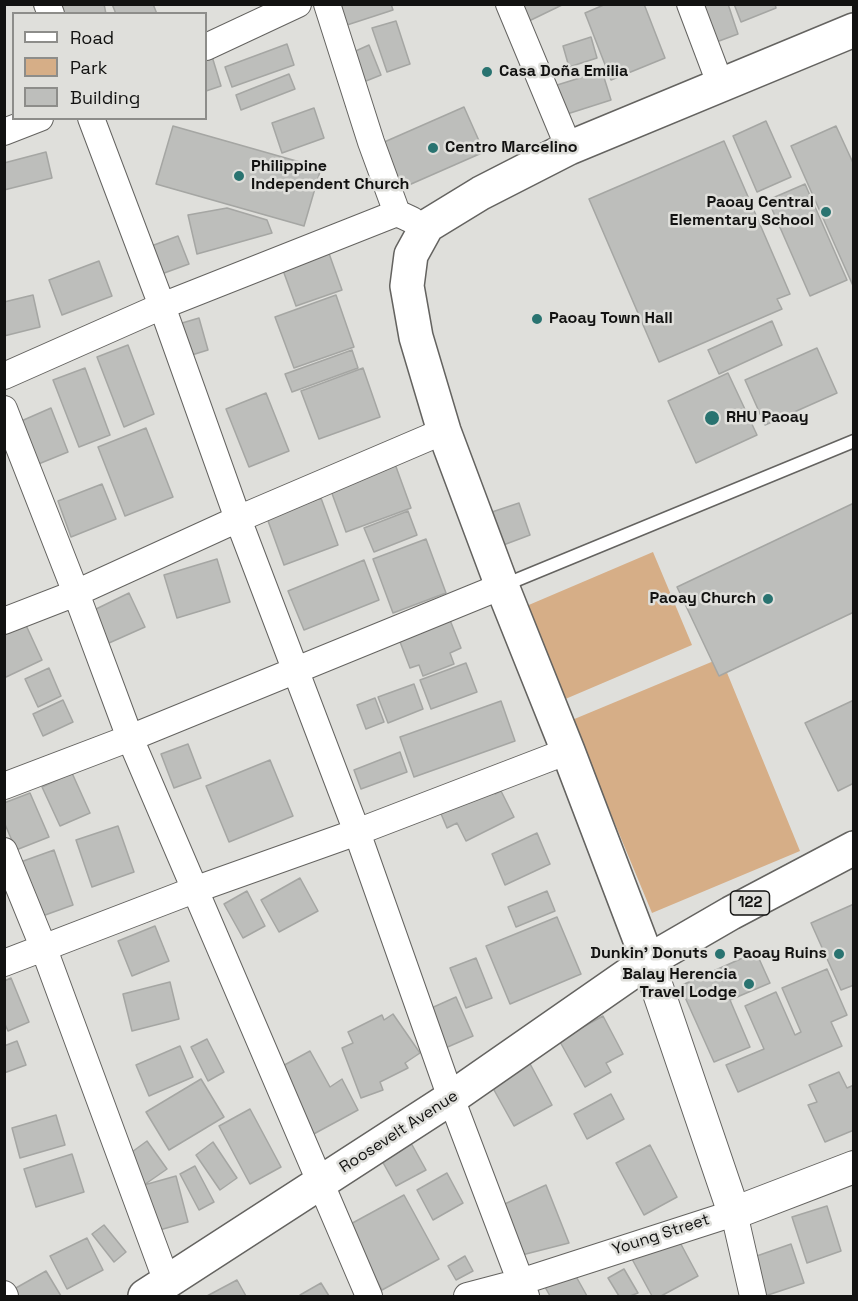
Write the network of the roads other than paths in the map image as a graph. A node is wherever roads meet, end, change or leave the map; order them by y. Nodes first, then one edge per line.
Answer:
1 (298, 4) edge
2 (327, 4) edge
3 (509, 4) edge
4 (690, 4) edge
5 (854, 30) edge
6 (207, 47) edge
7 (721, 86) junction
8 (35, 120) edge
9 (92, 120) edge
10 (4, 132) edge
11 (569, 148) junction
12 (397, 213) junction
13 (427, 226) junction
14 (162, 306) junction
15 (4, 376) edge
16 (4, 409) edge
17 (444, 431) junction
18 (854, 441) edge
19 (238, 519) junction
20 (502, 586) junction
21 (76, 593) junction
22 (4, 621) edge
23 (296, 671) junction
24 (130, 738) junction
25 (568, 751) junction
26 (4, 786) edge
27 (357, 832) junction
28 (854, 848) edge
29 (4, 852) edge
30 (194, 890) junction
31 (45, 949) junction
32 (648, 961) junction
33 (4, 963) edge
34 (451, 1098) junction
35 (854, 1167) edge
36 (320, 1184) junction
37 (734, 1213) junction
38 (523, 1289) edge
39 (162, 1292) edge
40 (369, 1296) edge
41 (467, 1296) edge
42 (753, 1296) edge

1 - 6 street
2 - 12 street
3 - 11 street
4 - 7 street
5 - 7 main road
7 - 11 main road
8 - 10 street
9 - 14 street
11 - 13 main road
12 - 13 street
12 - 14 street
13 - 17 main road
14 - 15 street
14 - 19 street
16 - 21 street
17 - 19 street
17 - 20 main road
18 - 20 lane
19 - 21 street
19 - 23 street
20 - 23 street
20 - 25 main road
21 - 22 street
21 - 24 street
23 - 24 street
23 - 27 street
24 - 26 street
24 - 30 street
25 - 27 street
25 - 32 main road
27 - 30 street
27 - 34 street
28 - 32 main road, 122
29 - 31 street
30 - 31 street
30 - 36 street
31 - 33 street
31 - 39 street
32 - 34 main road, Roosevelt Avenue
32 - 37 street
34 - 36 main road, Roosevelt Avenue
34 - 38 street
35 - 37 street, Young Street
36 - 39 main road, Roosevelt Avenue
36 - 40 street
37 - 38 street, Young Street
37 - 42 street
38 - 41 street, Young Street

